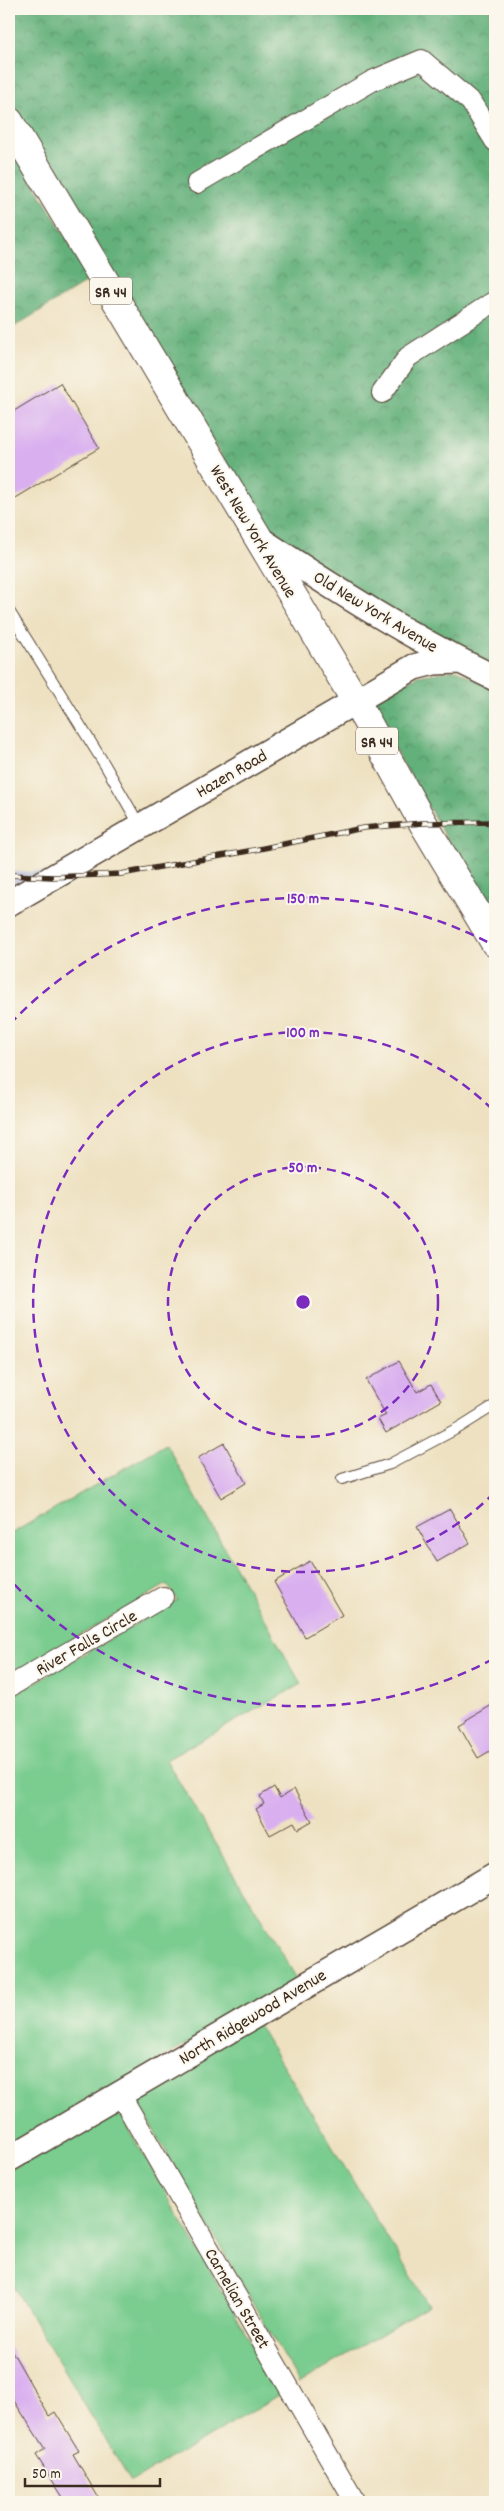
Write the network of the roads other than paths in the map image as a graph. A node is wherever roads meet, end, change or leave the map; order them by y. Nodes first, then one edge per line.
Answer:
1 (9, 121) edge
2 (495, 141) edge
3 (197, 183) dead end
4 (495, 302) edge
5 (382, 394) dead end
6 (259, 539) junction
7 (9, 611) edge
8 (459, 661) junction
9 (495, 678) edge
10 (355, 700) junction
11 (140, 826) junction
12 (9, 903) edge
13 (495, 942) edge
14 (495, 1405) edge
15 (342, 1480) dead end
16 (163, 1597) dead end
17 (9, 1687) edge
18 (495, 1875) edge
19 (120, 2094) junction
20 (9, 2159) edge
21 (355, 2502) edge

1 - 6 main road, West New York Avenue / SR 44
2 - 3 street
4 - 5 street
6 - 8 street, Old New York Avenue
6 - 10 main road, West New York Avenue / SR 44
7 - 11 lane
8 - 9 street, Old New York Avenue
8 - 10 street, Hazen Road
10 - 11 street, Hazen Road
10 - 13 main road, West New York Avenue / SR 44
11 - 12 street, Hazen Road
14 - 15 lane
16 - 17 street, River Falls Circle
18 - 19 street, North Ridgewood Avenue
19 - 20 street, North Ridgewood Avenue
19 - 21 street, Carnelian Street

